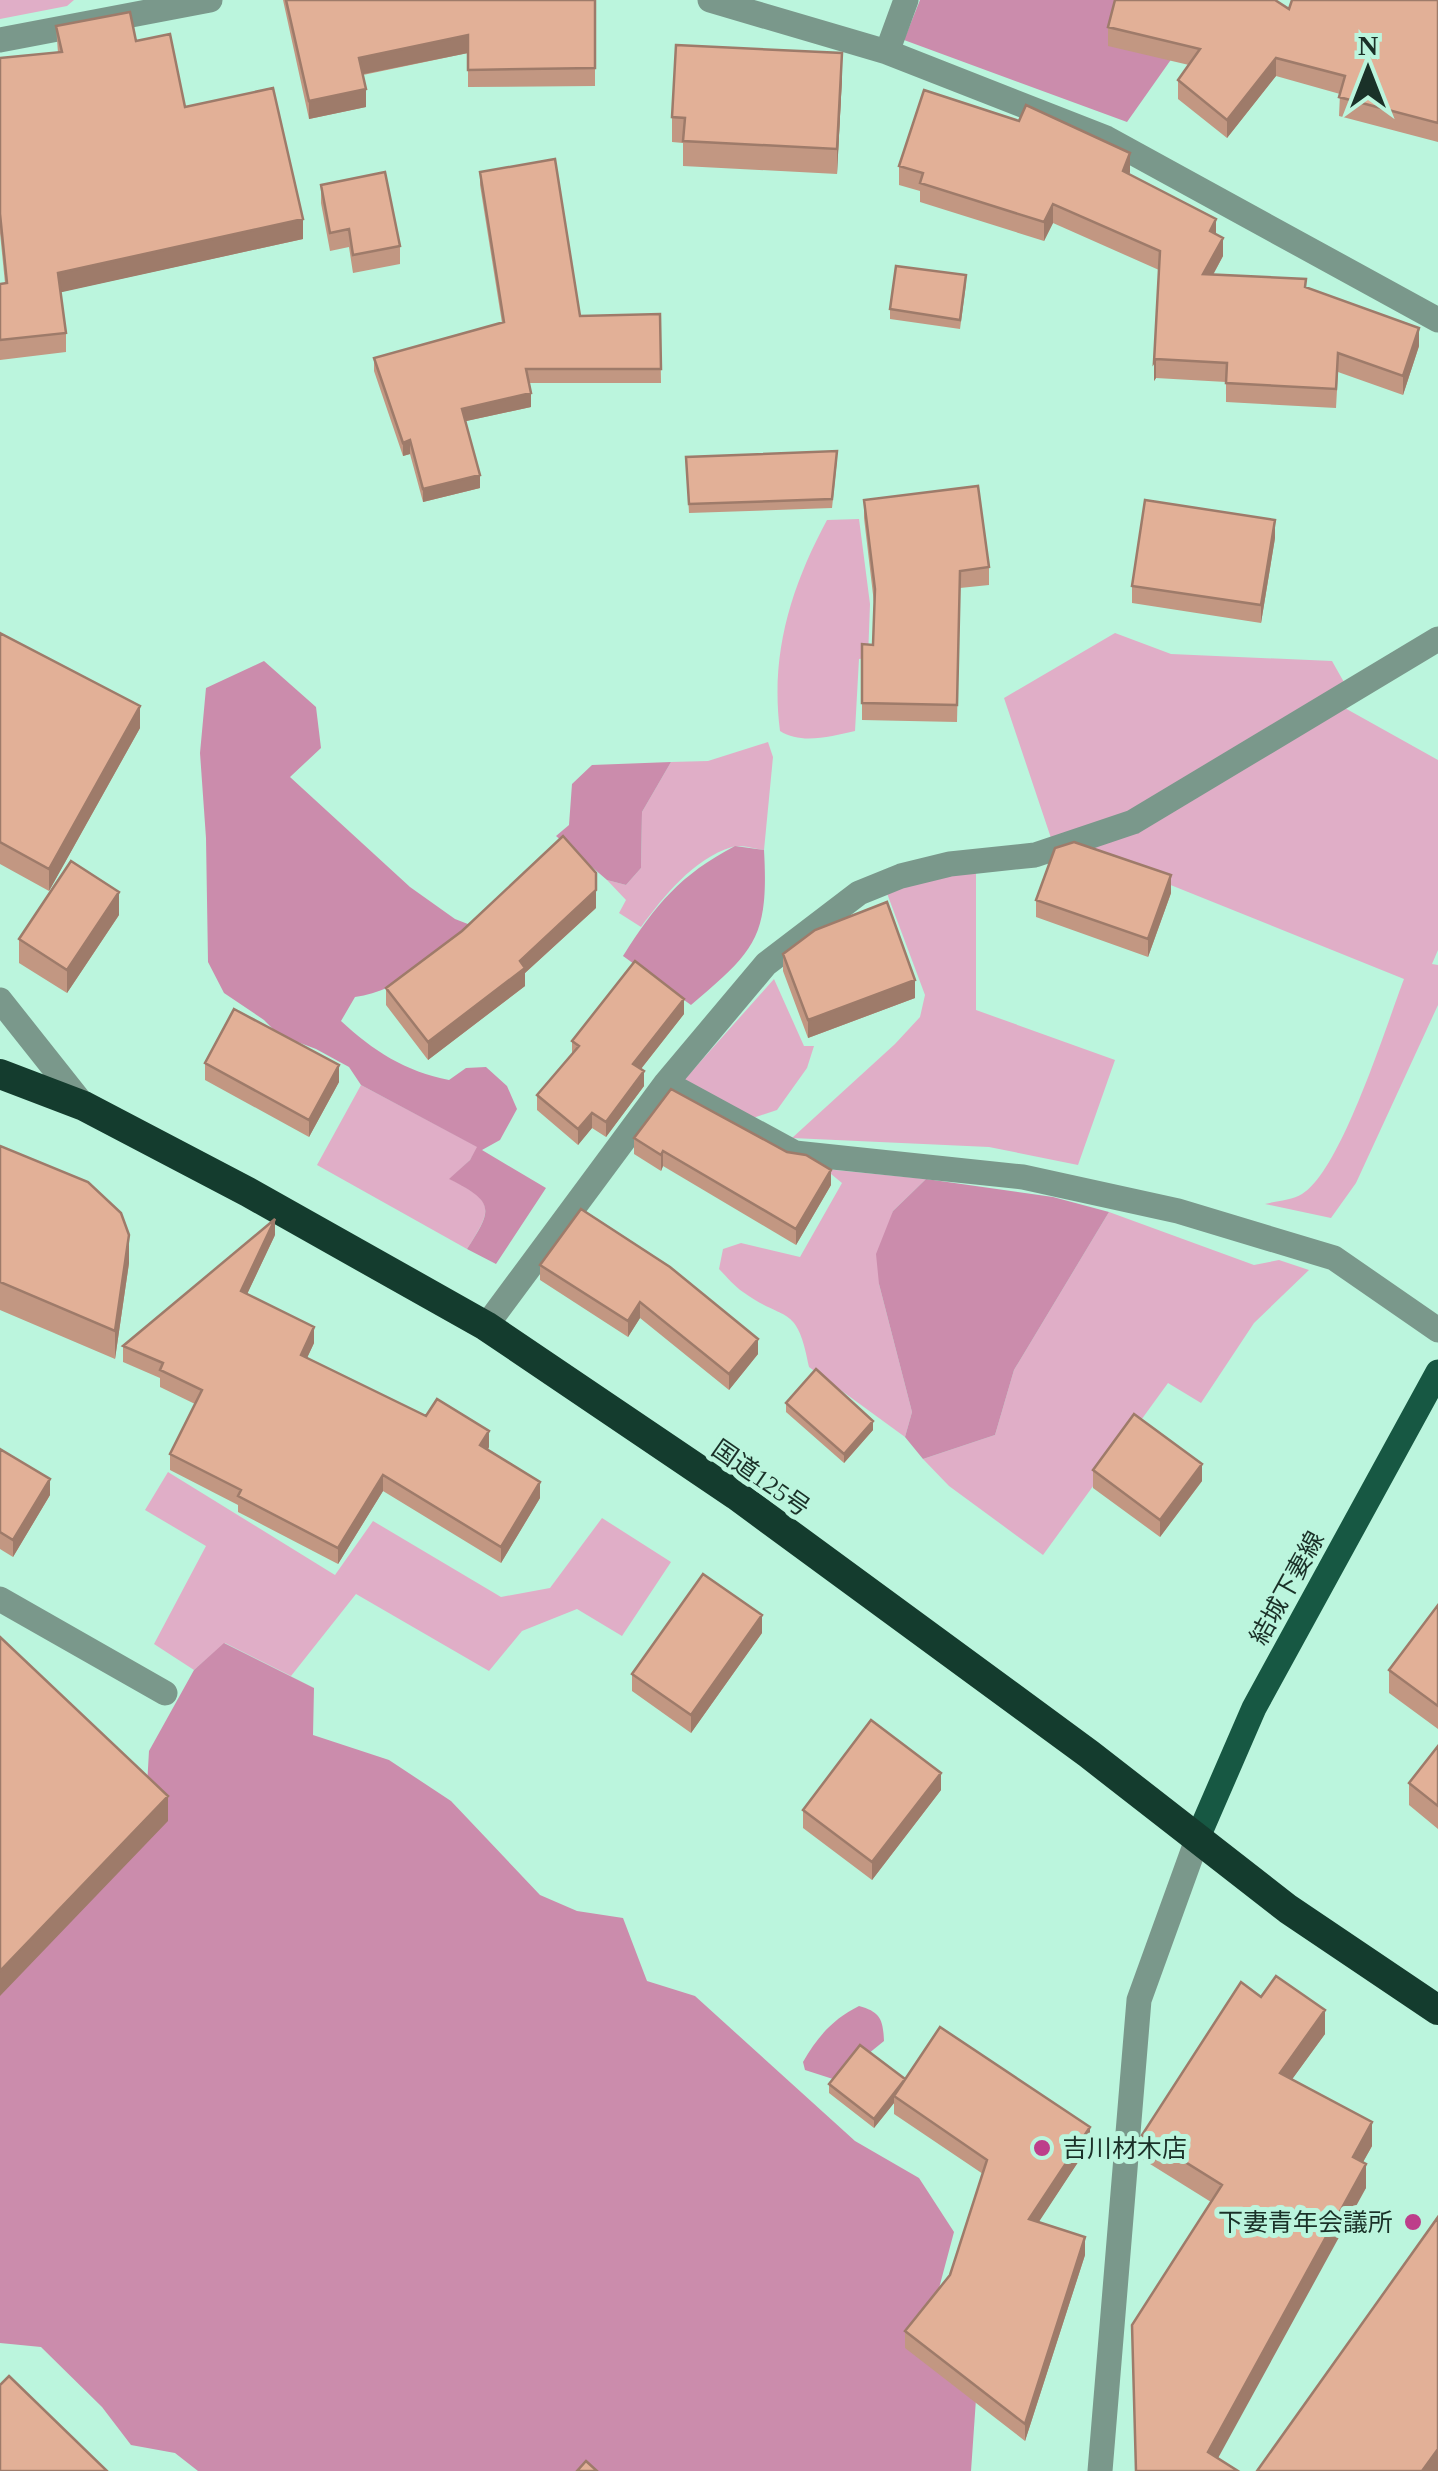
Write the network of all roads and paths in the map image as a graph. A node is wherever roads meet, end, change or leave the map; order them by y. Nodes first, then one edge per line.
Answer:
1 (210, 0) edge
2 (710, 0) edge
3 (906, 0) edge
4 (0, 40) edge
5 (887, 52) junction
6 (1438, 320) edge
7 (1438, 638) edge
8 (0, 1000) edge
9 (0, 1074) edge
10 (666, 1083) junction
11 (84, 1106) junction
12 (486, 1326) junction
13 (1438, 1330) edge
14 (1438, 1372) edge
15 (1430, 1407) edge
16 (0, 1599) edge
17 (165, 1693) dead end
18 (1198, 1837) junction
19 (1438, 2010) edge
20 (1100, 2471) edge

1 - 4 street
2 - 5 street
3 - 5 street
5 - 6 street
7 - 10 street
8 - 11 street
9 - 11 highway, 国道125号
10 - 12 street
10 - 13 street
11 - 12 highway, 国道125号
12 - 18 highway, 国道125号
14 - 15 main road, 結城下妻線
15 - 18 main road, 結城下妻線
16 - 17 street
18 - 19 highway, 国道125号
18 - 20 street

